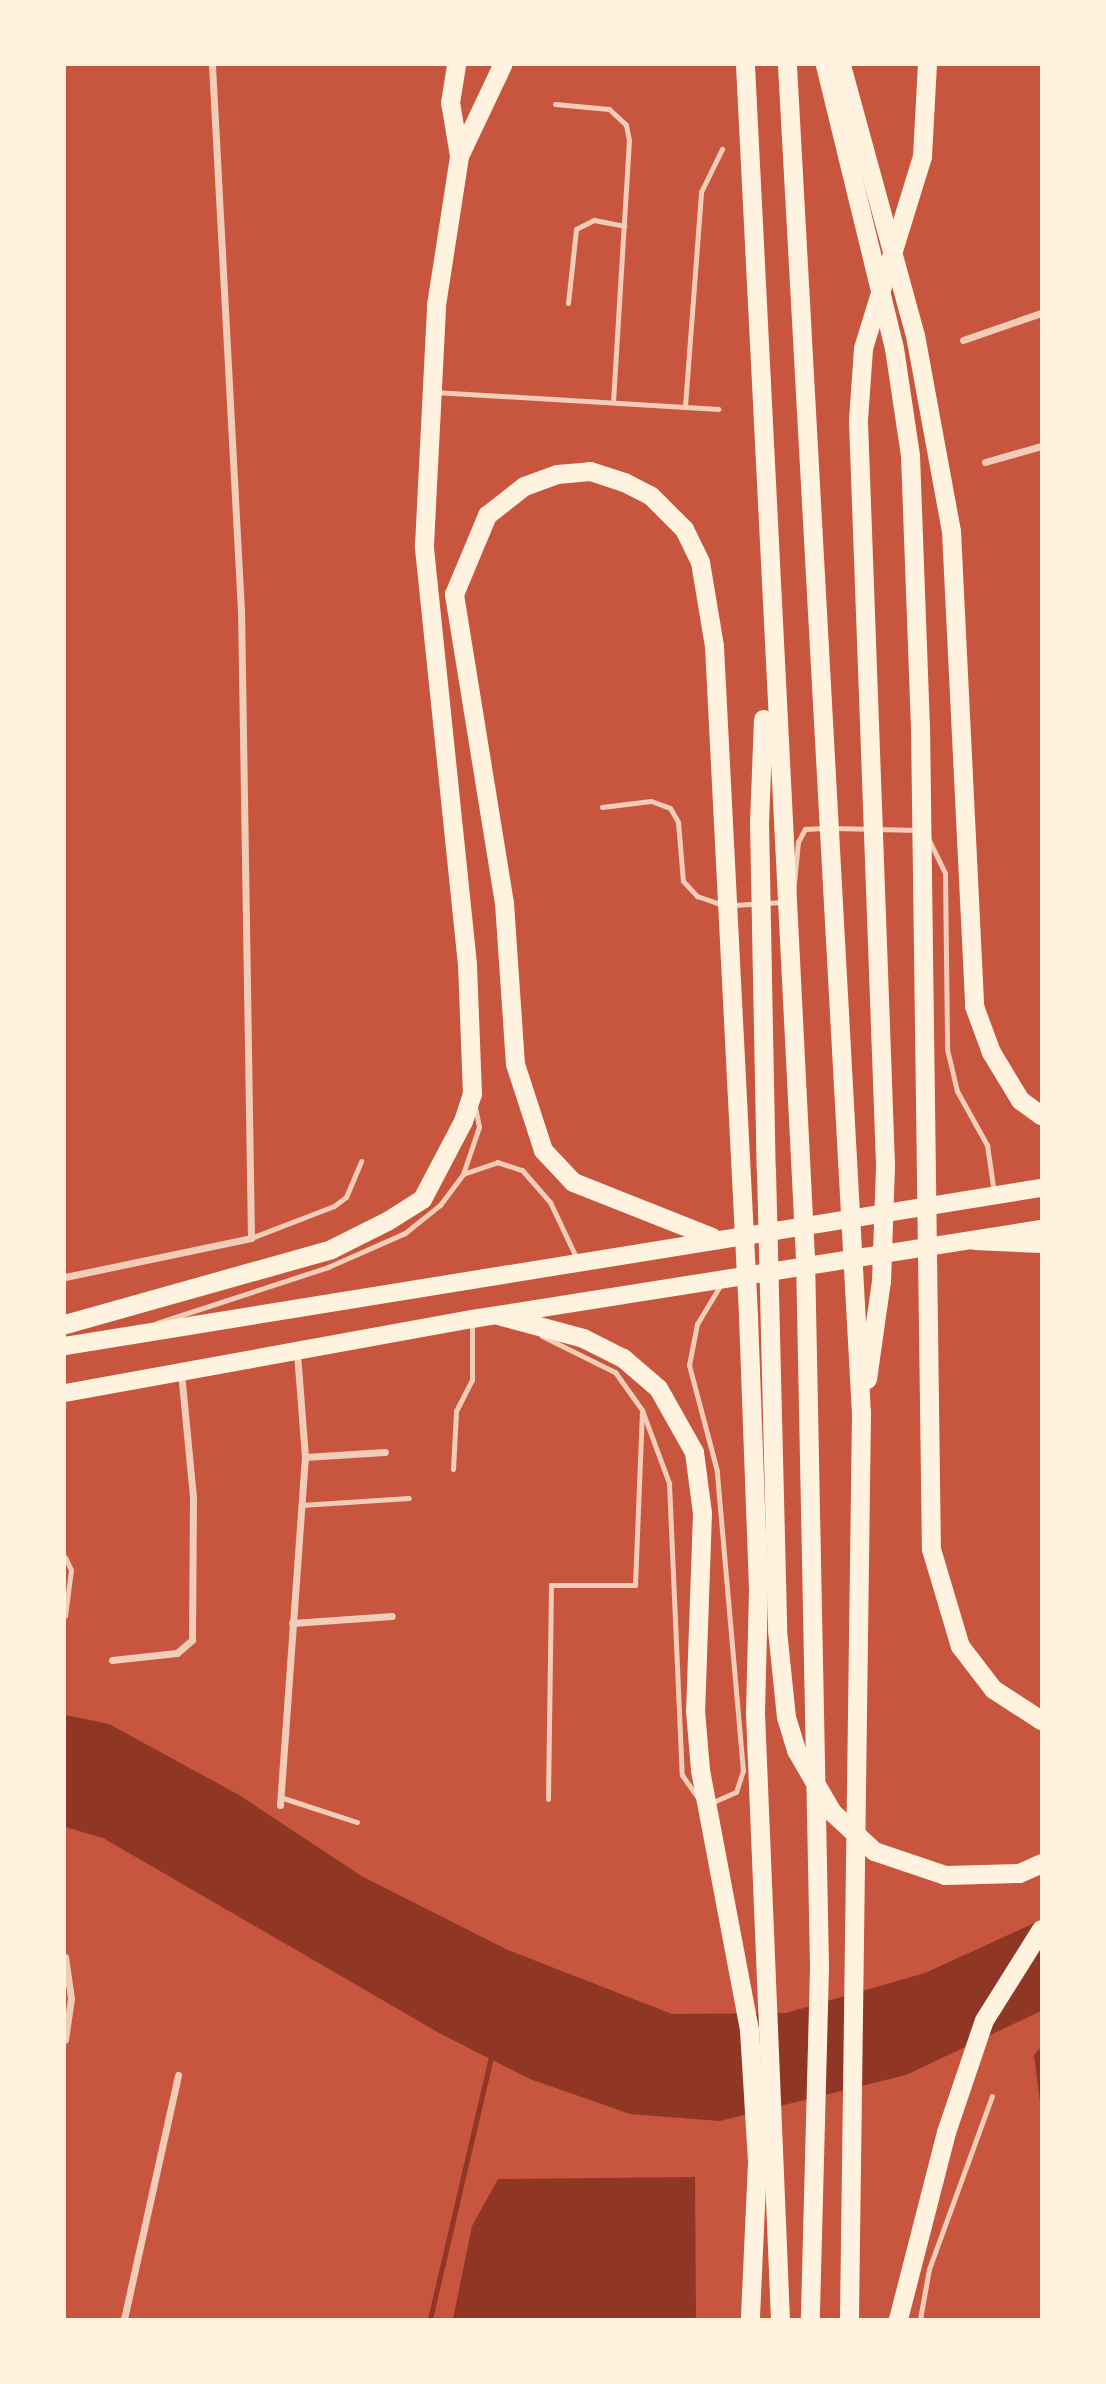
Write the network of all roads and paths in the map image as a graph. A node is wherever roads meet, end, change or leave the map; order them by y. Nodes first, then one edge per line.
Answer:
1 (212, 65) edge
2 (456, 65) edge
3 (502, 65) edge
4 (745, 65) edge
5 (787, 65) edge
6 (825, 65) edge
7 (841, 65) edge
8 (926, 65) edge
9 (555, 104) dead end
10 (722, 149) dead end
11 (459, 156) junction
12 (624, 226) junction
13 (568, 303) dead end
14 (1041, 313) edge
15 (963, 340) dead end
16 (432, 392) junction
17 (613, 402) junction
18 (685, 407) junction
19 (718, 409) dead end
20 (1041, 446) edge
21 (985, 462) dead end
22 (768, 628) junction
23 (602, 807) dead end
24 (472, 1094) junction
25 (1041, 1115) edge
26 (361, 1161) dead end
27 (463, 1174) junction
28 (1041, 1188) edge
29 (995, 1196) junction
30 (1041, 1229) edge
31 (712, 1237) junction
32 (251, 1238) junction
33 (974, 1240) junction
34 (1041, 1242) edge
35 (577, 1259) junction
36 (65, 1277) edge
37 (725, 1278) junction
38 (498, 1315) junction
39 (472, 1319) junction
40 (65, 1324) edge
41 (121, 1335) junction
42 (65, 1346) edge
43 (296, 1349) junction
44 (181, 1371) junction
45 (65, 1394) edge
46 (642, 1410) junction
47 (861, 1412) junction
48 (385, 1452) dead end
49 (304, 1457) junction
50 (453, 1469) dead end
51 (409, 1498) dead end
52 (301, 1505) junction
53 (65, 1557) edge
54 (65, 1616) edge
55 (392, 1616) dead end
56 (292, 1623) junction
57 (112, 1660) dead end
58 (1041, 1720) edge
59 (278, 1796) junction
60 (548, 1800) dead end
61 (280, 1805) dead end
62 (357, 1822) dead end
63 (1041, 1863) edge
64 (1041, 1930) edge
65 (65, 1957) edge
66 (65, 2040) edge
67 (178, 2075) dead end
68 (992, 2096) dead end
69 (124, 2319) edge
70 (750, 2319) edge
71 (780, 2319) edge
72 (810, 2319) edge
73 (849, 2319) edge
74 (898, 2319) edge
75 (920, 2319) edge

1 - 32 street
2 - 11 highway
3 - 11 highway
4 - 22 highway
5 - 47 highway
6 - 58 highway
7 - 25 highway
8 - 47 highway
9 - 12 lane
10 - 18 lane
11 - 16 highway
12 - 13 lane
12 - 17 lane
14 - 15 street
16 - 17 lane
16 - 24 highway
17 - 18 lane
18 - 19 lane
20 - 21 street
22 - 63 highway
22 - 72 highway
23 - 29 lane
24 - 27 lane
24 - 40 highway
26 - 32 lane
27 - 35 lane
27 - 41 lane
28 - 29 main road
29 - 31 main road
30 - 33 main road
31 - 35 main road
31 - 71 highway
32 - 36 street
33 - 34 highway
33 - 37 main road
35 - 41 main road
37 - 38 main road
37 - 46 lane
38 - 39 main road
38 - 46 lane
38 - 70 highway
39 - 43 main road
39 - 50 lane
41 - 42 main road
43 - 44 main road
43 - 49 street
44 - 45 main road
44 - 57 street
46 - 60 lane
47 - 73 highway
48 - 49 street
49 - 52 street
51 - 52 lane
52 - 56 street
53 - 54 lane
55 - 56 street
56 - 59 street
59 - 61 street
59 - 62 lane
64 - 74 highway
65 - 66 street
67 - 69 street
68 - 75 lane

